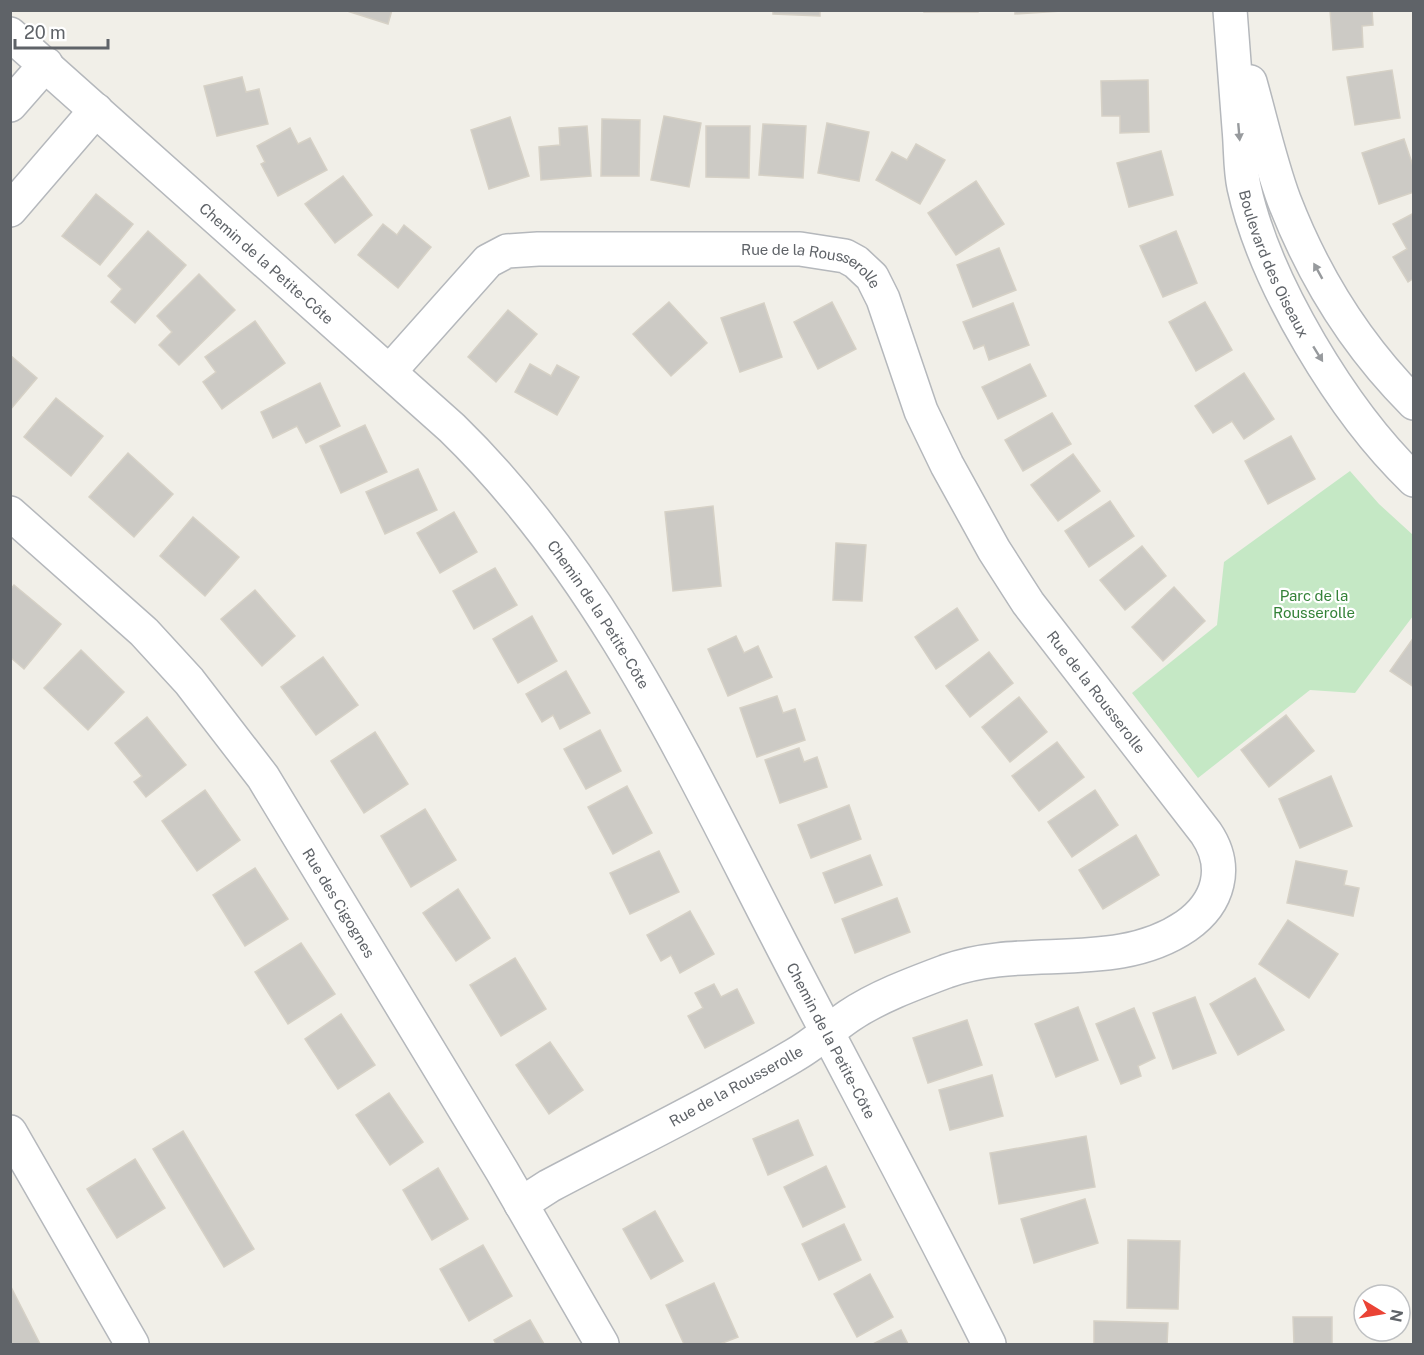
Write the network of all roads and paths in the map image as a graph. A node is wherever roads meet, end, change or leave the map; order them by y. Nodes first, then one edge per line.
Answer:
1 (1230, 10) edge
2 (10, 34) edge
3 (46, 64) junction
4 (10, 105) edge
5 (96, 110) junction
6 (10, 210) edge
7 (390, 371) junction
8 (1413, 403) edge
9 (1413, 480) edge
10 (10, 513) edge
11 (827, 1032) junction
12 (11, 1132) edge
13 (521, 1204) junction
14 (132, 1344) edge
15 (602, 1344) edge
16 (989, 1344) edge

8 -> 1 street, Boulevard des Oiseaux
1 -> 9 street, Boulevard des Oiseaux
2 - 3 street, Chemin de la Petite-Côte
3 - 4 street
3 - 5 street, Chemin de la Petite-Côte
5 - 6 street
5 - 7 street, Chemin de la Petite-Côte
7 - 11 street, Chemin de la Petite-Côte
7 - 11 street, Rue de la Rousserolle
10 - 13 street, Rue des Cigognes
11 - 13 street, Rue de la Rousserolle
11 - 16 street, Chemin de la Petite-Côte
12 - 14 street
13 - 15 street, Rue des Cigognes

